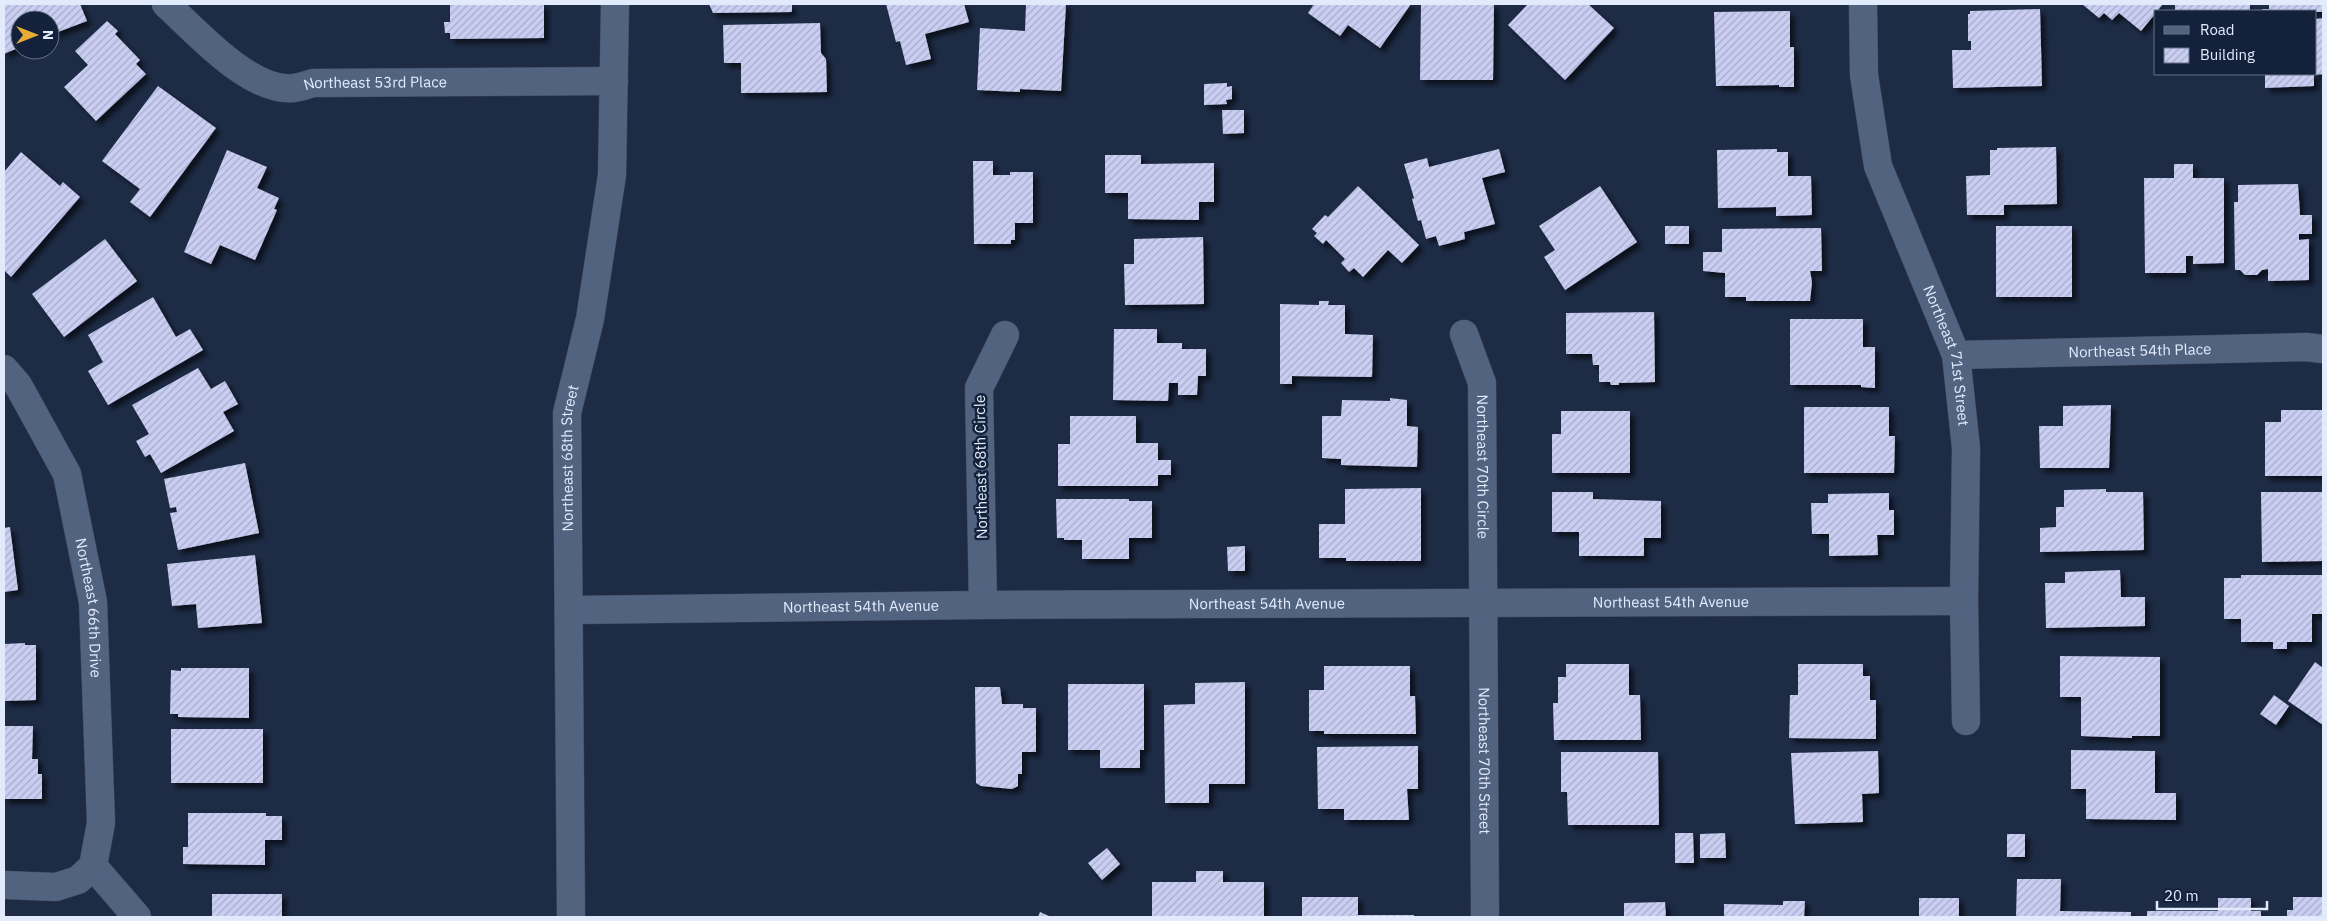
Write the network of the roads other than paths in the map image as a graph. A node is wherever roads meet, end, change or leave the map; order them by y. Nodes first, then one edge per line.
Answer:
1 (166, 4) edge
2 (615, 4) edge
3 (1863, 4) edge
4 (614, 81) junction
5 (1464, 334) dead end
6 (1005, 336) dead end
7 (2323, 349) edge
8 (1956, 355) junction
9 (4, 369) edge
10 (1964, 601) junction
11 (1482, 603) junction
12 (983, 605) junction
13 (569, 610) junction
14 (1966, 721) dead end
15 (93, 866) junction
16 (4, 885) edge
17 (137, 917) edge
18 (571, 917) edge
19 (1484, 917) edge

1 - 4 street, Northeast 53rd Place
2 - 4 street, Northeast 68th Street
3 - 8 street, Northeast 71st Street
4 - 13 street, Northeast 68th Street
5 - 11 street, Northeast 70th Circle
6 - 12 street, Northeast 68th Circle
7 - 8 street, Northeast 54th Place
8 - 10 street, Northeast 71st Street
9 - 15 street, Northeast 66th Drive
10 - 11 street, Northeast 54th Avenue
10 - 14 street, Northeast 71st Street
11 - 12 street, Northeast 54th Avenue
11 - 19 street, Northeast 70th Street
12 - 13 street, Northeast 54th Avenue
13 - 18 street, Northeast 68th Street
15 - 16 street
15 - 17 street

